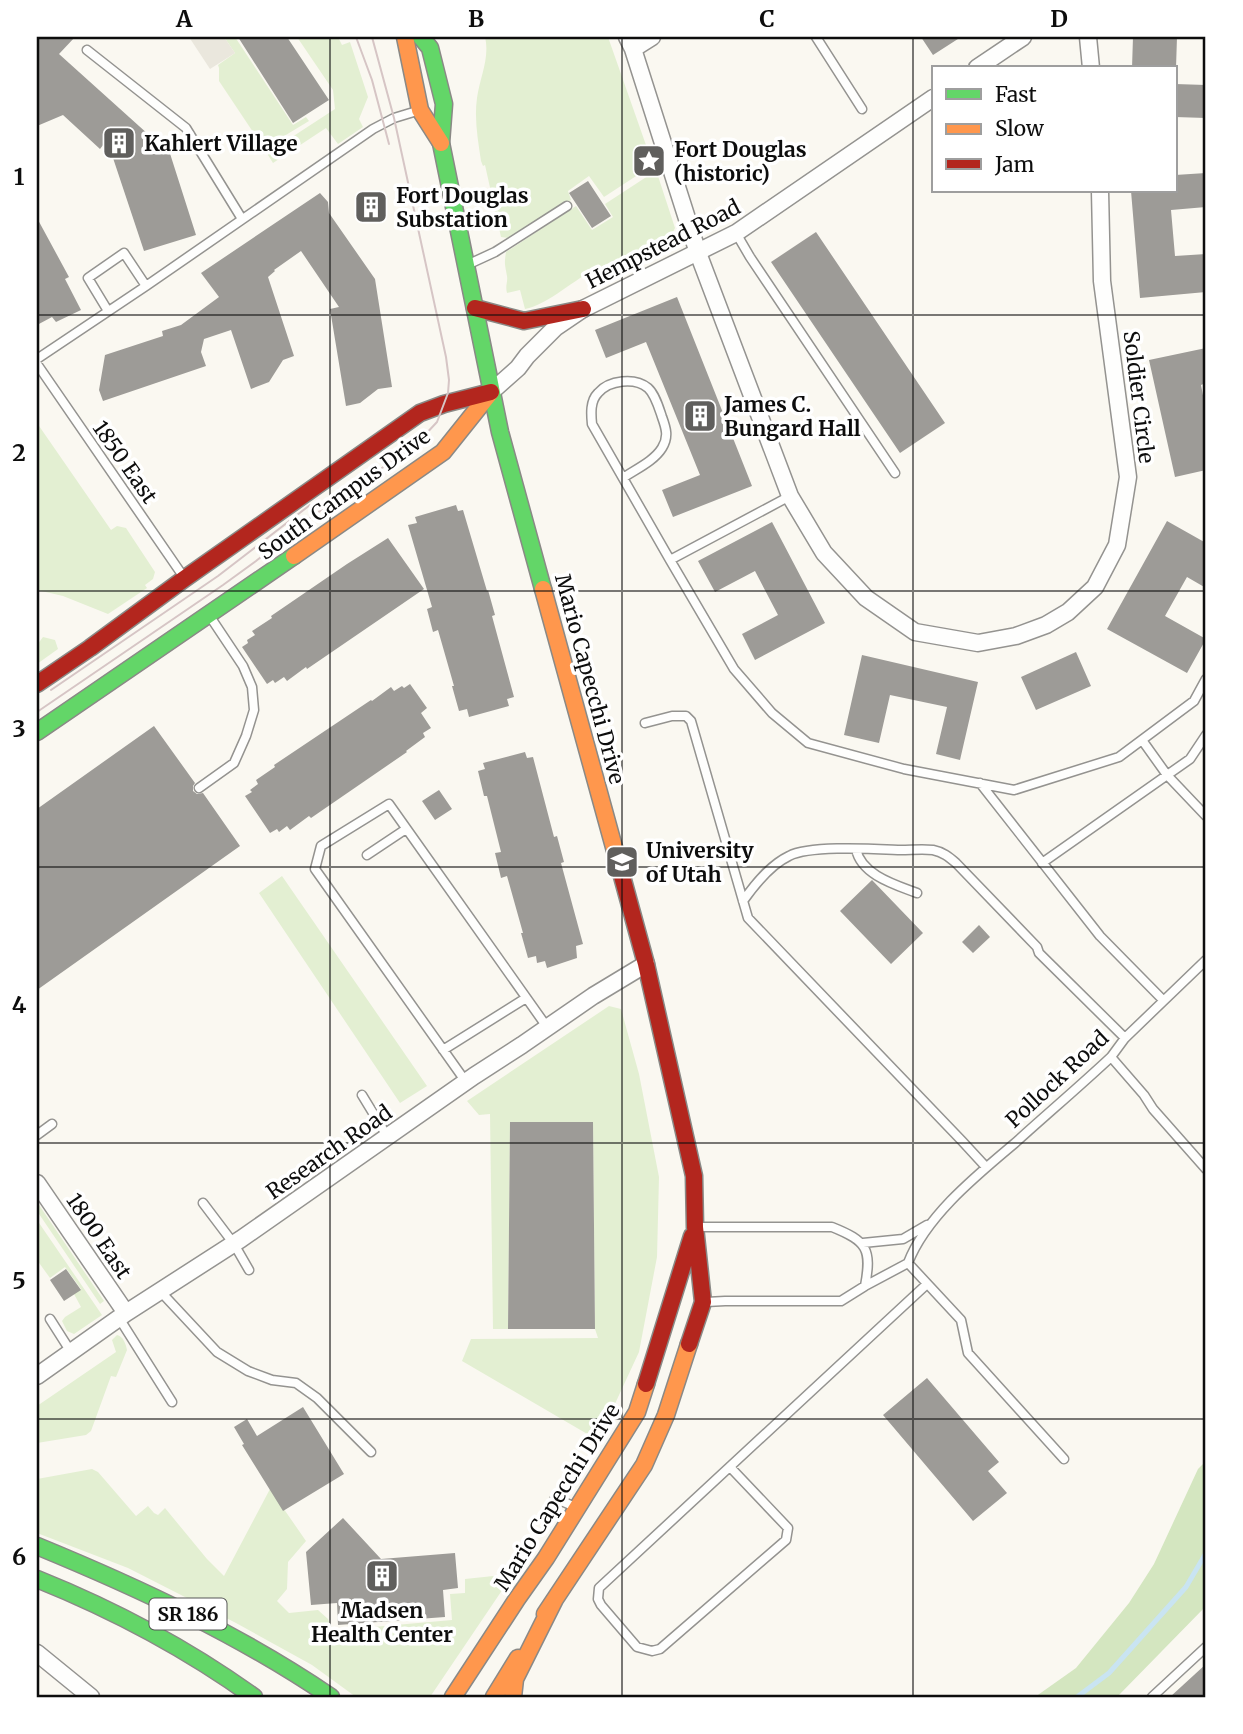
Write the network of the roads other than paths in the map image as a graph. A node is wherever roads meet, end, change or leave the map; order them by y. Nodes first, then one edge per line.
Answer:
1 (405, 37) edge
2 (652, 37) edge
3 (816, 37) edge
4 (1023, 37) edge
5 (1088, 37) edge
6 (431, 40) edge
7 (630, 43) edge
8 (87, 50) dead end
9 (980, 66) edge
10 (1090, 66) edge
11 (932, 99) edge
12 (862, 109) dead end
13 (420, 110) junction
14 (441, 143) junction
15 (1100, 192) edge
16 (567, 206) dead end
17 (242, 219) junction
18 (736, 233) junction
19 (698, 253) junction
20 (466, 265) junction
21 (146, 286) junction
22 (475, 308) junction
23 (583, 309) junction
24 (108, 311) junction
25 (37, 362) edge
26 (491, 392) junction
27 (895, 473) dead end
28 (623, 478) junction
29 (790, 496) junction
30 (670, 560) junction
31 (184, 579) junction
32 (209, 615) junction
33 (1206, 679) edge
34 (37, 684) edge
35 (645, 723) dead end
36 (37, 732) edge
37 (1206, 735) edge
38 (1142, 740) junction
39 (1167, 775) junction
40 (980, 783) junction
41 (199, 788) dead end
42 (1206, 816) edge
43 (406, 829) junction
44 (856, 849) junction
45 (367, 855) dead end
46 (1042, 863) junction
47 (917, 892) dead end
48 (743, 901) junction
49 (1206, 960) edge
50 (646, 964) junction
51 (526, 998) junction
52 (1163, 1000) junction
53 (547, 1027) junction
54 (1125, 1038) junction
55 (443, 1050) junction
56 (1111, 1057) junction
57 (466, 1082) junction
58 (362, 1096) dead end
59 (52, 1124) dead end
60 (37, 1135) edge
61 (387, 1136) junction
62 (986, 1167) junction
63 (1206, 1169) edge
64 (37, 1182) edge
65 (203, 1203) dead end
66 (930, 1223) junction
67 (695, 1227) junction
68 (863, 1243) junction
69 (233, 1244) junction
70 (908, 1263) junction
71 (249, 1270) dead end
72 (927, 1284) junction
73 (865, 1286) junction
74 (160, 1291) junction
75 (703, 1302) junction
76 (122, 1315) junction
77 (50, 1319) dead end
78 (71, 1352) junction
79 (37, 1376) edge
80 (172, 1402) dead end
81 (371, 1452) dead end
82 (1064, 1459) dead end
83 (730, 1467) junction
84 (555, 1498) dead end
85 (578, 1509) junction
86 (37, 1546) edge
87 (37, 1579) edge
88 (555, 1599) junction
89 (1206, 1647) edge
90 (37, 1653) edge
91 (87, 1696) edge
92 (254, 1697) edge
93 (331, 1697) edge
94 (453, 1697) edge
95 (494, 1697) edge
96 (513, 1697) edge
97 (1152, 1697) edge

1 - 13 main road, Mario Capecchi Drive
2 - 7 street
3 - 12 lane
4 - 9 street
5 - 10 street
6 - 14 main road, Mario Capecchi Drive
7 - 19 street, Soldier Circle
8 - 17 lane
11 - 18 street, Hempstead Road
13 - 14 main road, Mario Capecchi Drive
13 - 17 lane
14 - 20 main road, Mario Capecchi Drive
15 - 29 street, Soldier Circle
16 - 20 lane
17 - 21 lane
18 - 19 street, Hempstead Road
18 - 27 lane
19 - 23 street, Hempstead Road
19 - 29 street, Soldier Circle
20 - 22 main road, Mario Capecchi Drive
21 - 24 lane
21 - 24 lane
22 - 23 main road
22 - 26 main road, Mario Capecchi Drive
23 - 26 street, Hempstead Road
24 - 25 lane
25 - 31 lane, 1850 East
26 - 31 main road, South Campus Drive
26 - 32 main road, South Campus Drive
26 - 50 main road, Mario Capecchi Drive
28 - 28 lane
28 - 30 lane
29 - 30 lane
30 - 40 lane
31 - 34 main road, South Campus Drive
32 - 36 main road, South Campus Drive
32 - 41 lane
33 - 38 lane
35 - 48 lane
37 - 39 lane
38 - 39 lane
38 - 40 lane
39 - 42 lane
39 - 46 lane
40 - 46 lane
43 - 45 lane
43 - 51 lane
43 - 55 lane
44 - 47 lane
44 - 48 lane
44 - 54 lane
46 - 52 lane
48 - 62 lane
49 - 52 lane, Pollock Road
50 - 53 street, Research Road
50 - 67 main road, Mario Capecchi Drive
51 - 53 lane
51 - 55 lane
52 - 54 lane, Pollock Road
53 - 57 street, Research Road
54 - 56 lane, Pollock Road
55 - 57 lane
56 - 62 lane, Pollock Road
56 - 63 lane
57 - 61 street, Research Road
58 - 61 lane
59 - 60 lane
61 - 69 street, Research Road
62 - 66 lane, Pollock Road
64 - 76 street, 1800 East
65 - 69 lane
66 - 68 lane
66 - 70 lane
67 - 68 lane
67 - 75 main road, Mario Capecchi Drive
67 - 85 main road, Mario Capecchi Drive
68 - 73 lane
69 - 71 lane
69 - 74 street, Research Road
70 - 72 lane
70 - 73 lane
72 - 82 lane
72 - 83 lane
73 - 75 lane
74 - 76 street, Research Road
74 - 81 lane
75 - 88 main road, Mario Capecchi Drive
76 - 78 street, Research Road
76 - 80 lane
77 - 78 lane
78 - 79 street, Research Road
83 - 83 lane
84 - 85 lane
85 - 94 main road, Mario Capecchi Drive
86 - 93 main road, SR 186
87 - 92 main road, SR 186
88 - 95 main road, Mario Capecchi Drive
88 - 96 main road
89 - 97 lane
90 - 91 street

